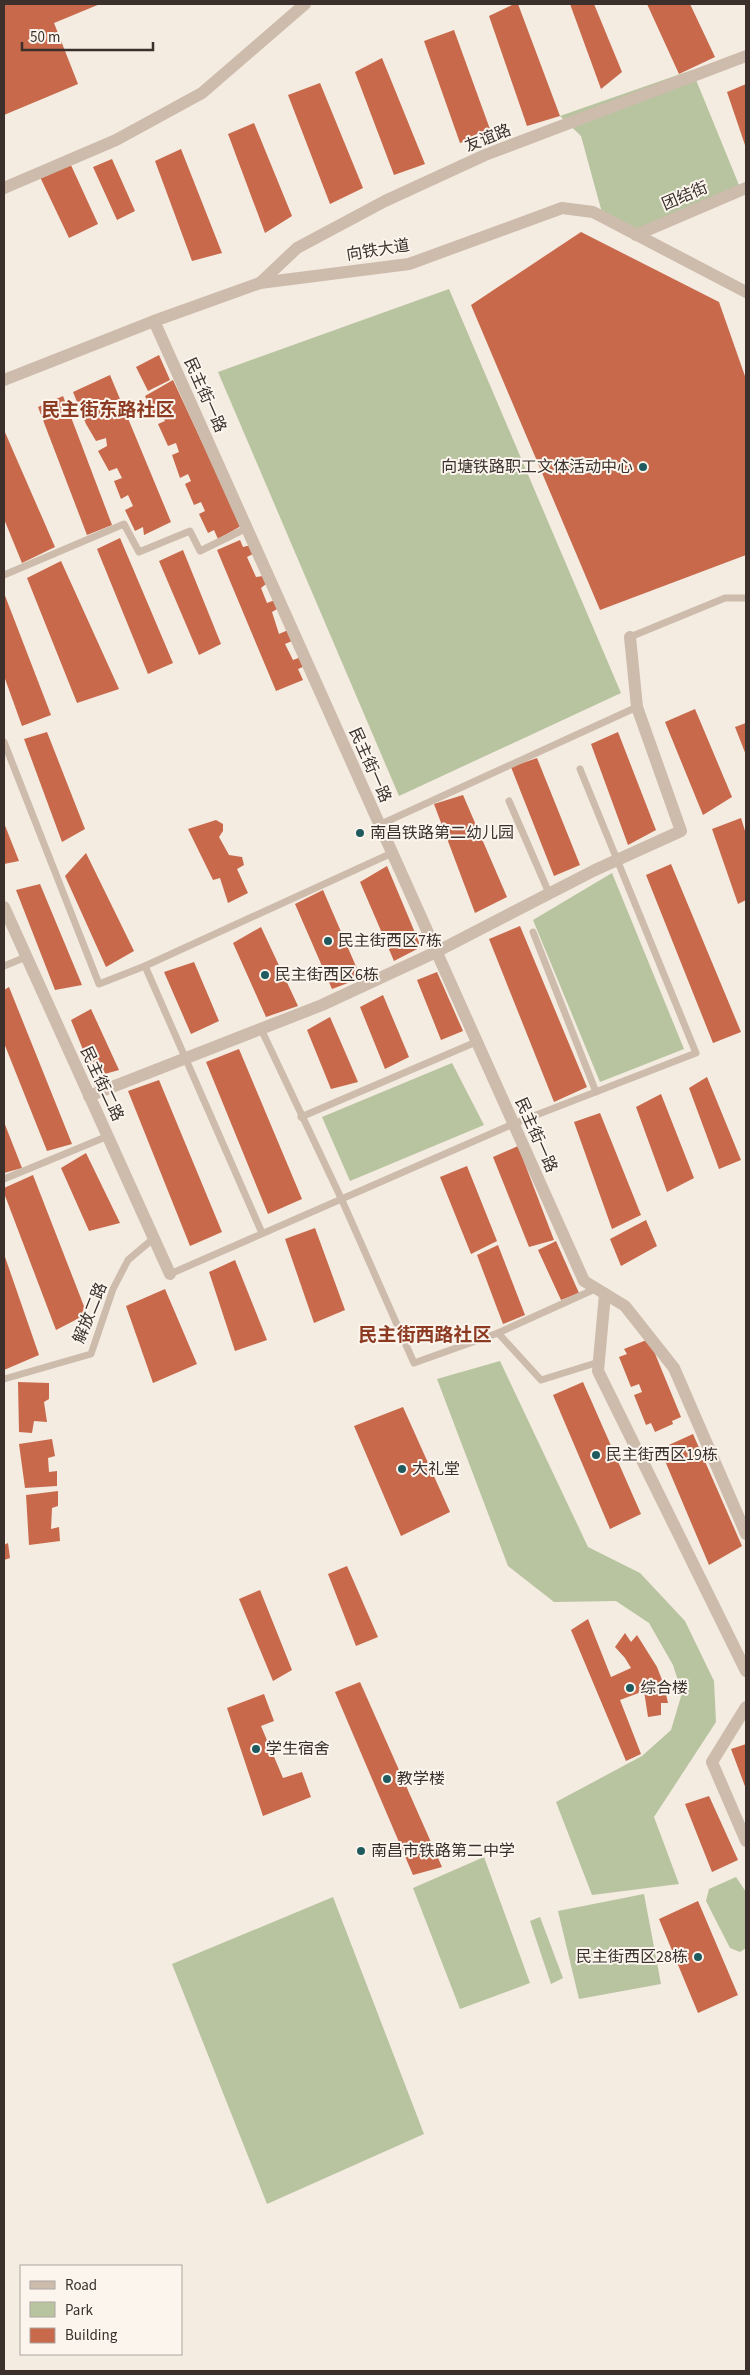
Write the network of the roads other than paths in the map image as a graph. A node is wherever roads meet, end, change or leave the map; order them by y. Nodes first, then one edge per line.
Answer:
1 (305, 4) edge
2 (746, 56) edge
3 (4, 188) edge
4 (746, 188) edge
5 (636, 234) junction
6 (260, 283) junction
7 (746, 293) edge
8 (154, 321) junction
9 (4, 380) edge
10 (247, 528) junction
11 (4, 575) edge
12 (746, 598) edge
13 (630, 637) joint
14 (637, 707) junction
15 (4, 742) edge
16 (580, 769) dead end
17 (509, 801) dead end
18 (379, 825) junction
19 (392, 853) junction
20 (617, 860) junction
21 (549, 893) junction
22 (4, 908) edge
23 (533, 932) dead end
24 (436, 952) junction
25 (26, 957) junction
26 (4, 966) edge
27 (145, 966) junction
28 (261, 1028) junction
29 (476, 1042) junction
30 (184, 1058) junction
31 (596, 1092) junction
32 (89, 1096) junction
33 (301, 1118) junction
34 (513, 1124) junction
35 (108, 1136) junction
36 (4, 1179) edge
37 (342, 1198) junction
38 (262, 1233) junction
39 (154, 1238) junction
40 (170, 1274) joint
41 (600, 1291) junction
42 (498, 1333) junction
43 (599, 1362) junction
44 (4, 1379) edge
45 (746, 1534) edge
46 (746, 1672) edge
47 (746, 1707) edge
48 (746, 1841) edge

1 - 3 street
2 - 6 street, 友谊路
4 - 5 street, 团结街
5 - 6 street, 向铁大道
5 - 7 street, 向铁大道
6 - 8 street, 向铁大道
8 - 9 street, 向铁大道
8 - 10 street, 民主街一路
10 - 11 lane
10 - 18 street, 民主街一路
12 - 13 lane
13 - 14 street
14 - 18 lane
14 - 20 street
15 - 27 lane
16 - 20 lane
17 - 21 lane
18 - 19 street, 民主街一路
19 - 24 street, 民主街一路
19 - 27 lane
20 - 21 street
20 - 31 lane
21 - 24 street
22 - 25 street, 民主街二路
23 - 31 lane
24 - 28 street
24 - 29 street, 民主街一路
25 - 26 lane
25 - 32 street, 民主街二路
27 - 30 lane
28 - 30 street
28 - 33 lane
29 - 33 lane
29 - 34 street, 民主街一路
30 - 32 street
30 - 38 lane
31 - 34 lane
32 - 35 street, 民主街二路
33 - 37 lane
34 - 37 lane
34 - 41 street, 民主街一路
35 - 36 lane
35 - 39 street, 民主街二路
37 - 38 lane
37 - 42 lane
38 - 40 lane
39 - 40 street, 民主街二路
39 - 44 lane, 解放二路
41 - 42 lane
41 - 43 street
41 - 45 street, 民主街一路
42 - 43 lane
43 - 46 street
47 - 48 street

